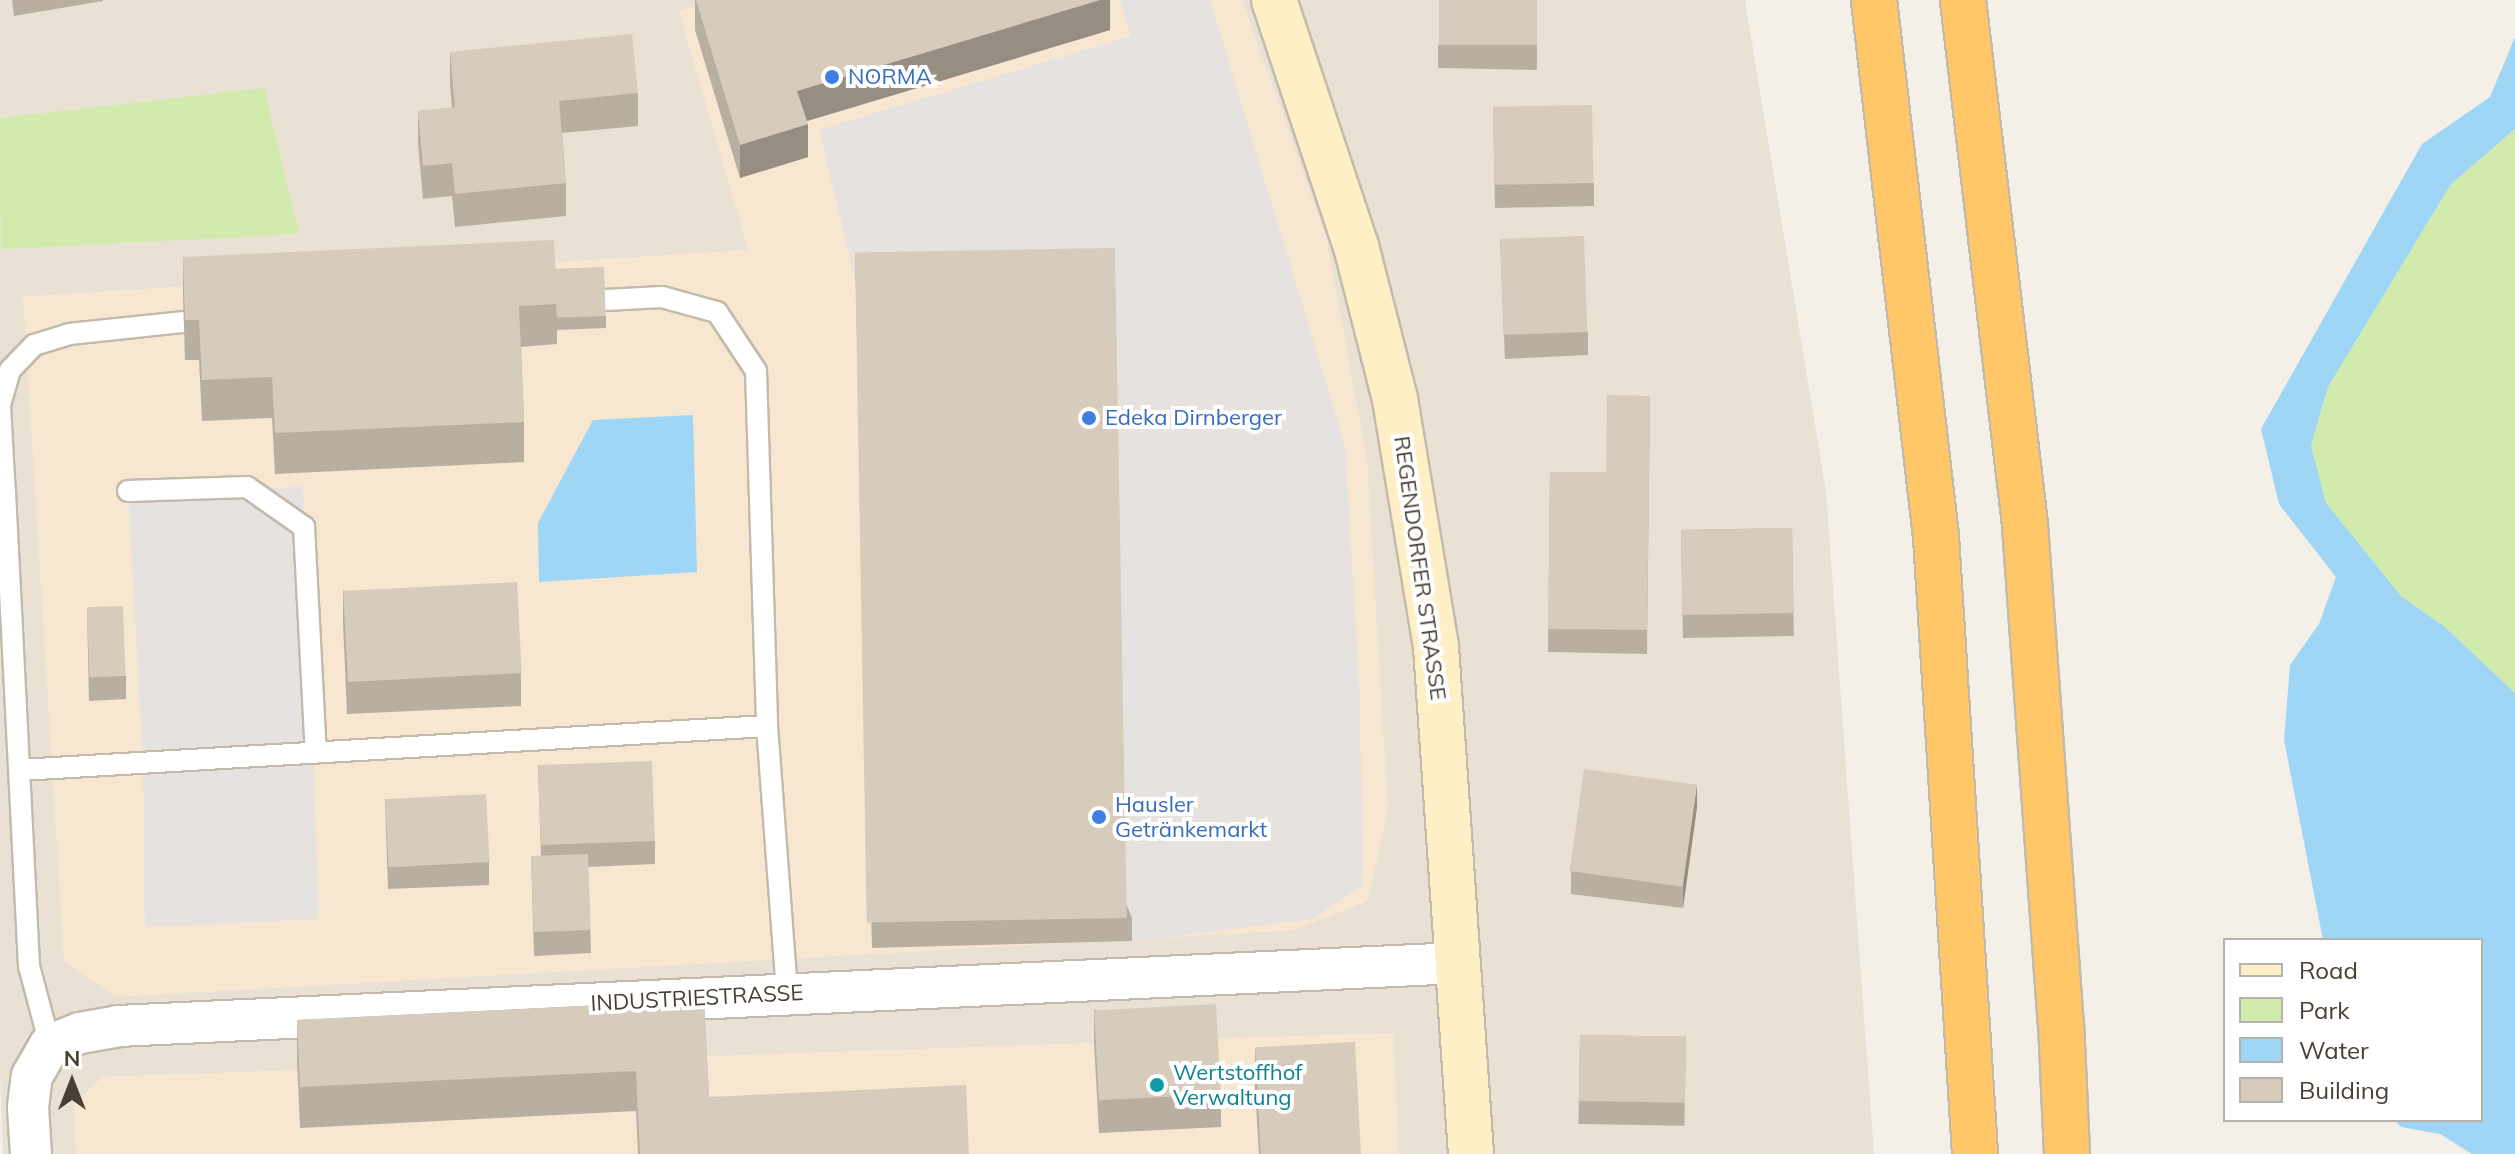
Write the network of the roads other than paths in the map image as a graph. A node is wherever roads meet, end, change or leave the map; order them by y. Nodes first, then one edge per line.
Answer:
1 (1274, 0) edge
2 (1874, 0) edge
3 (1963, 0) edge
4 (605, 300) edge
5 (184, 322) edge
6 (0, 406) edge
7 (128, 491) dead end
8 (2, 493) edge
9 (767, 726) junction
10 (316, 753) junction
11 (20, 770) junction
12 (1460, 963) junction
13 (787, 993) junction
14 (50, 1045) junction
15 (31, 1154) edge
16 (1471, 1154) edge
17 (1975, 1154) edge
18 (2067, 1154) edge

1 - 12 street, REGENDORFER STRASSE
2 - 17 highway
3 - 18 highway
4 - 9 lane
5 - 6 lane
6 - 8 lane
7 - 10 lane
8 - 11 lane
9 - 10 lane
9 - 13 lane
10 - 11 lane
11 - 14 lane
12 - 13 street, INDUSTRIESTRASSE
12 - 16 street, REGENDORFER STRASSE
13 - 14 street, INDUSTRIESTRASSE
14 - 15 street

